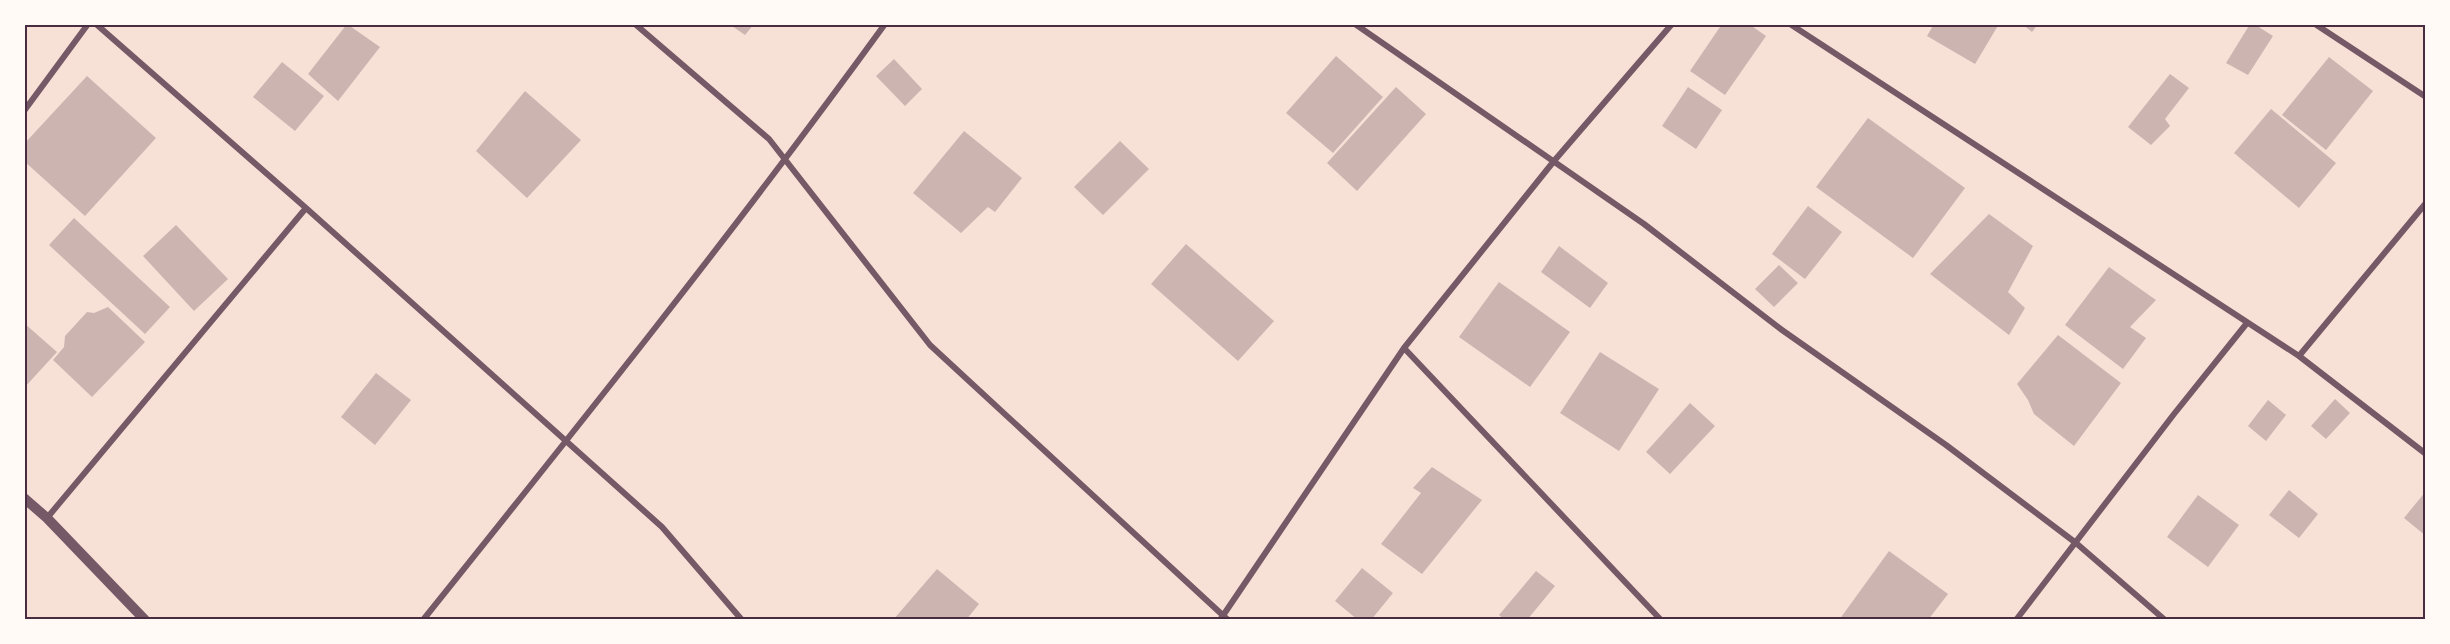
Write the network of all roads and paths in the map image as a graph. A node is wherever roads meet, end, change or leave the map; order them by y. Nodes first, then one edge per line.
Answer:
1 (88, 24) edge
2 (96, 24) edge
3 (635, 24) edge
4 (885, 24) edge
5 (1355, 24) edge
6 (1672, 24) edge
7 (1790, 24) edge
8 (2315, 24) edge
9 (2426, 97) edge
10 (24, 111) edge
11 (786, 161) junction
12 (1554, 161) junction
13 (2426, 203) edge
14 (306, 207) junction
15 (2247, 323) junction
16 (1404, 348) junction
17 (2299, 356) junction
18 (566, 442) junction
19 (2426, 454) edge
20 (24, 498) edge
21 (47, 518) junction
22 (2076, 543) junction
23 (1224, 619) edge
24 (145, 620) edge
25 (423, 620) edge
26 (742, 620) edge
27 (1661, 620) edge
28 (2016, 620) edge
29 (2165, 620) edge

1 - 10 street
2 - 14 street
3 - 11 street
4 - 11 street
5 - 12 street
6 - 12 street
7 - 15 street
8 - 9 street
11 - 18 street
11 - 23 street
12 - 16 street
12 - 22 street
13 - 17 street
14 - 18 street
14 - 21 street
15 - 17 street
15 - 22 street
16 - 23 street
16 - 27 street
17 - 19 street
18 - 25 street
18 - 26 street
20 - 21 street
21 - 24 street
22 - 28 street
22 - 29 street

